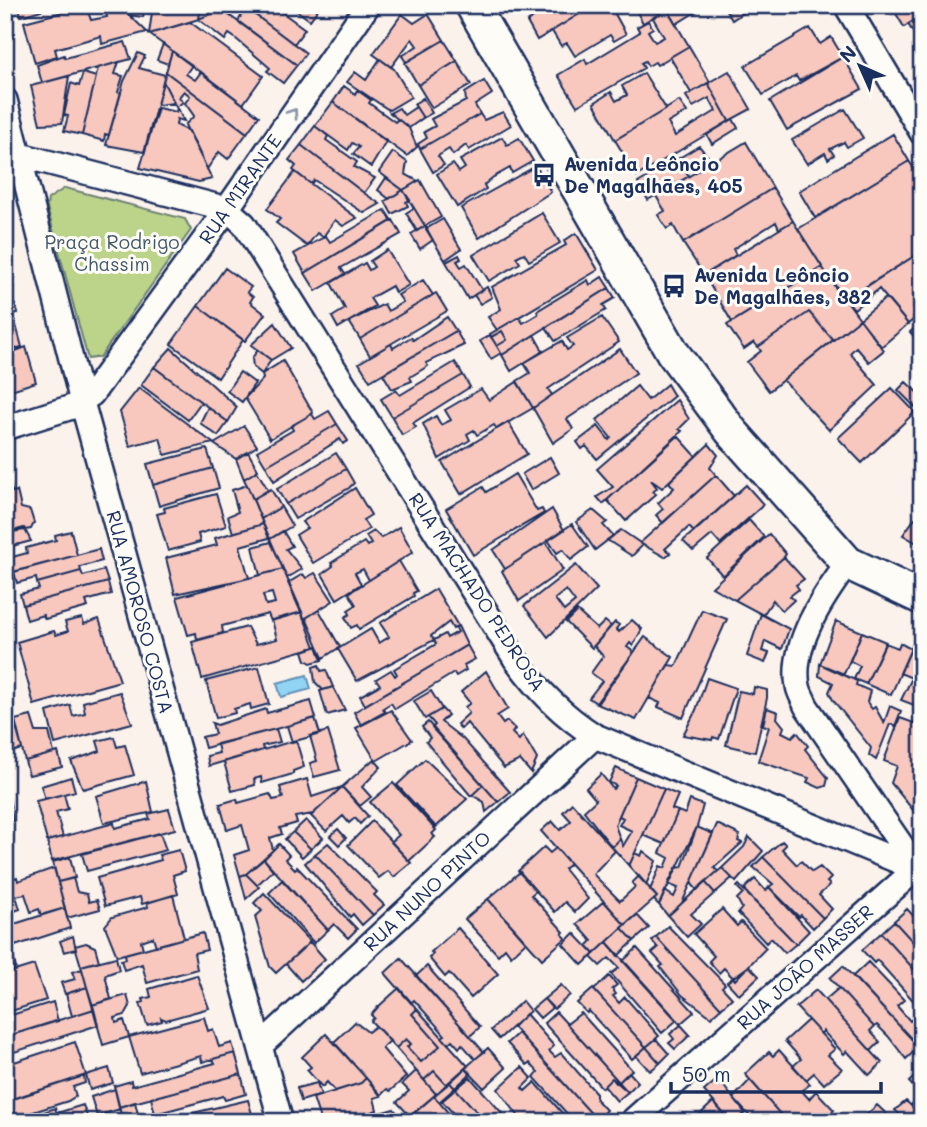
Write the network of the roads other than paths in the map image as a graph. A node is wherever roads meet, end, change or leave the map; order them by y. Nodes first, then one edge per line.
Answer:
1 (368, 5) edge
2 (472, 5) edge
3 (846, 5) edge
4 (5, 100) edge
5 (922, 133) edge
6 (13, 156) edge
7 (227, 209) junction
8 (82, 402) junction
9 (5, 428) edge
10 (848, 563) junction
11 (922, 598) edge
12 (595, 736) junction
13 (919, 869) edge
14 (260, 1046) junction
15 (281, 1122) edge
16 (631, 1122) edge

7 -> 1 street, RUA MIRANTE
2 - 10 main road
3 - 5 street
4 - 6 street, RUA AMOROSO COSTA
6 - 7 street
6 - 8 street, RUA AMOROSO COSTA
7 - 8 street, RUA MIRANTE
7 - 12 street, RUA MACHADO PEDROSA
8 - 9 street
8 - 14 street, RUA AMOROSO COSTA
10 - 11 main road
10 - 13 street
12 - 13 street, RUA MACHADO PEDROSA
12 - 14 street, RUA NUNO PINTO
13 - 16 street, RUA JOÃO MASSER
14 - 15 street, RUA AMOROSO COSTA

